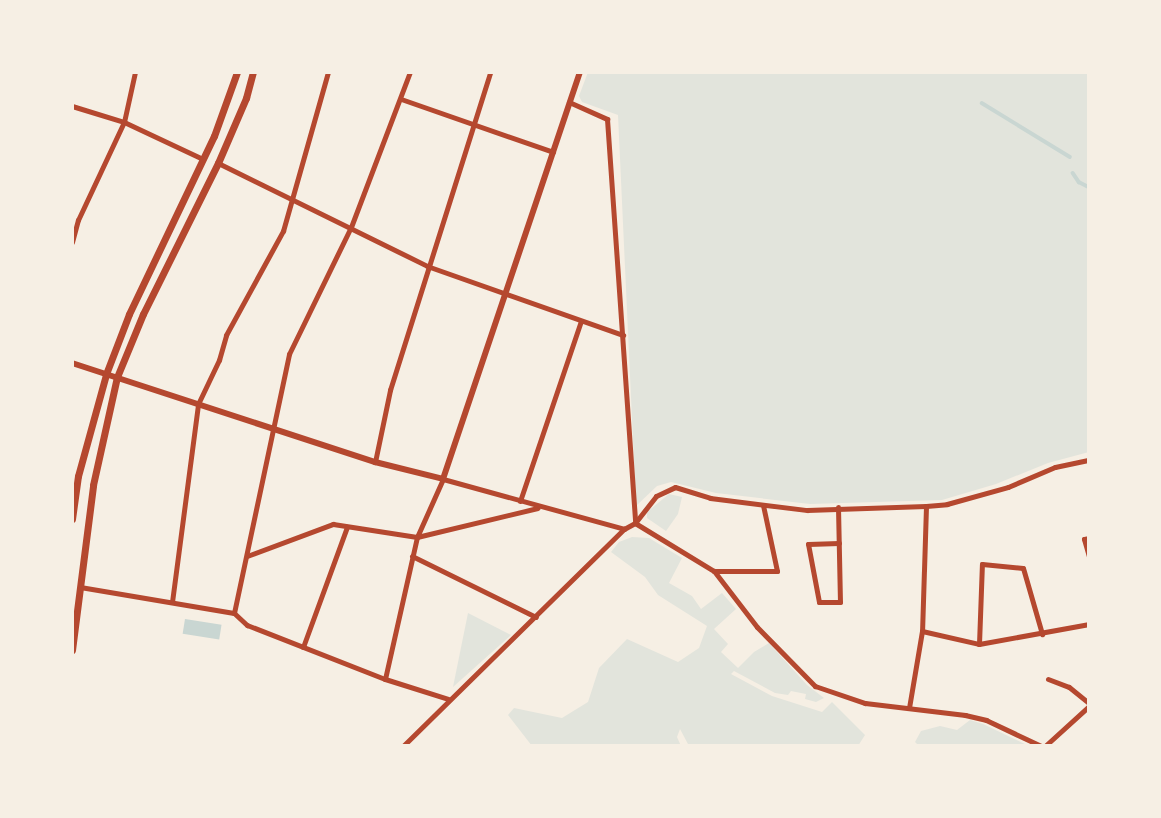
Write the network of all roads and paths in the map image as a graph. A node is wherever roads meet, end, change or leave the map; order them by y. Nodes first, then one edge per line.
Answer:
1 (135, 72) edge
2 (237, 72) edge
3 (253, 72) edge
4 (328, 72) edge
5 (410, 72) edge
6 (490, 72) edge
7 (579, 72) edge
8 (401, 99) junction
9 (569, 102) junction
10 (72, 106) edge
11 (124, 122) junction
12 (473, 124) junction
13 (552, 152) junction
14 (203, 159) junction
15 (218, 163) junction
16 (291, 197) junction
17 (351, 227) junction
18 (72, 242) edge
19 (427, 266) junction
20 (505, 295) junction
21 (581, 321) junction
22 (623, 335) junction
23 (72, 363) edge
24 (106, 374) junction
25 (117, 377) junction
26 (198, 404) junction
27 (272, 428) junction
28 (1089, 460) edge
29 (375, 462) junction
30 (75, 478) edge
31 (443, 479) junction
32 (520, 501) junction
33 (763, 505) junction
34 (926, 506) junction
35 (540, 507) junction
36 (838, 507) junction
37 (72, 519) edge
38 (635, 523) junction
39 (347, 527) junction
40 (624, 528) junction
41 (416, 537) junction
42 (1089, 538) edge
43 (839, 543) junction
44 (247, 556) junction
45 (412, 556) junction
46 (1089, 556) edge
47 (714, 572) junction
48 (80, 587) junction
49 (172, 601) junction
50 (234, 613) junction
51 (536, 617) junction
52 (1089, 624) edge
53 (922, 631) junction
54 (1042, 634) junction
55 (979, 643) junction
56 (303, 647) junction
57 (72, 650) edge
58 (385, 679) junction
59 (1048, 679) dead end
60 (449, 699) junction
61 (1089, 705) edge
62 (909, 709) junction
63 (403, 746) edge
64 (1043, 746) edge

1 - 11 street
2 - 14 main road
3 - 15 main road
4 - 16 street
5 - 8 street
6 - 12 street
7 - 9 street
8 - 12 street
8 - 17 street
9 - 13 street
9 - 22 street
10 - 11 street
11 - 14 street
11 - 18 street
12 - 13 street
12 - 19 street
13 - 20 street
14 - 24 main road
15 - 16 street
15 - 25 main road
16 - 17 street
16 - 26 street
17 - 19 street
17 - 27 street
19 - 20 street
19 - 29 street
20 - 21 street
20 - 31 street
21 - 22 street
21 - 32 street
22 - 38 street
23 - 24 street
24 - 25 street
24 - 30 main road
25 - 26 street
25 - 48 main road
26 - 27 street
26 - 49 street
27 - 29 street
27 - 44 street
28 - 34 street
29 - 31 street
30 - 37 main road
31 - 32 street
31 - 41 street
32 - 35 street
33 - 36 street
33 - 38 street
33 - 47 street
34 - 36 street
34 - 53 street
35 - 40 street
35 - 41 street
36 - 43 street
38 - 40 street
38 - 47 street
39 - 41 street
39 - 44 street
39 - 56 street
40 - 51 street
41 - 45 street
42 - 46 street
43 - 43 street
44 - 50 street
45 - 51 street
45 - 58 street
47 - 62 street
48 - 49 street
48 - 57 main road
49 - 50 street
50 - 56 street
51 - 60 street
52 - 54 street
53 - 55 street
53 - 62 street
54 - 55 street
54 - 55 street
56 - 58 street
58 - 60 street
59 - 61 street
60 - 63 street
61 - 64 street
62 - 64 street

